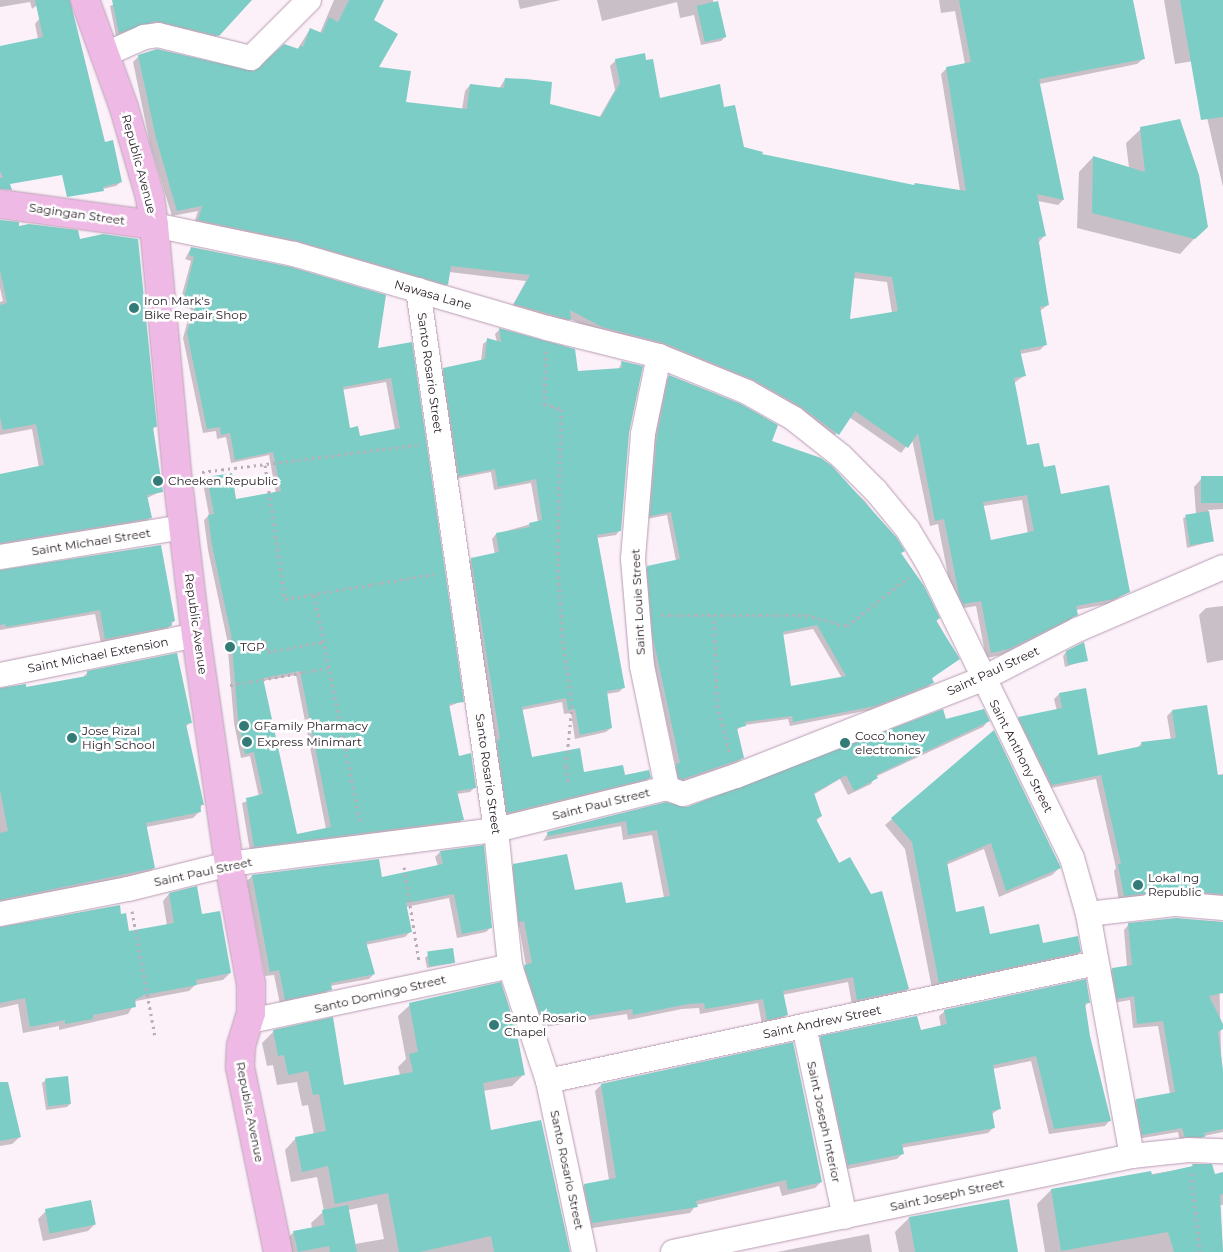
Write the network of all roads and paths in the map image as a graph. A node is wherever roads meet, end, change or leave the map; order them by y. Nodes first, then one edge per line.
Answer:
1 (84, 0) edge
2 (309, 0) edge
3 (104, 55) junction
4 (0, 204) edge
5 (154, 225) junction
6 (418, 290) junction
7 (547, 328) junction
8 (659, 356) junction
9 (709, 374) joint
10 (440, 442) junction
11 (265, 465) junction
12 (177, 474) junction
13 (183, 526) junction
14 (0, 557) edge
15 (928, 563) junction
16 (1223, 567) edge
17 (459, 570) junction
18 (314, 595) junction
19 (714, 614) junction
20 (636, 616) junction
21 (197, 642) junction
22 (322, 642) junction
23 (328, 668) junction
24 (0, 675) edge
25 (982, 679) junction
26 (204, 690) junction
27 (736, 776) junction
28 (667, 788) junction
29 (572, 812) junction
30 (496, 830) junction
31 (400, 842) junction
32 (365, 846) junction
33 (229, 864) junction
34 (128, 889) junction
35 (1223, 908) edge
36 (0, 914) edge
37 (1088, 914) junction
38 (1096, 963) junction
39 (510, 966) junction
40 (423, 984) junction
41 (250, 1021) junction
42 (804, 1026) junction
43 (155, 1036) dead end
44 (548, 1081) junction
45 (1189, 1150) junction
46 (1223, 1151) edge
47 (1132, 1156) junction
48 (845, 1217) junction
49 (278, 1252) edge
50 (584, 1252) edge
51 (672, 1252) edge
52 (1200, 1252) edge

1 - 3 main road, Republic Avenue
2 - 3 street
3 - 5 main road, Republic Avenue
4 - 5 main road, Sagingan Street
5 - 6 street, Nawasa Lane
5 - 12 main road, Republic Avenue
6 - 7 street, Nawasa Lane
6 - 10 street, Santo Rosario Street
7 - 8 street, Nawasa Lane
7 - 29 path
8 - 9 street, Nawasa Lane
8 - 20 street, Saint Louie Street
9 - 15 street, Saint Anthony Street
10 - 11 path
10 - 17 street, Santo Rosario Street
11 - 12 path
11 - 18 path
12 - 13 main road, Republic Avenue
13 - 14 street, Saint Michael Street
13 - 21 main road, Republic Avenue
15 - 19 path
15 - 25 street, Saint Anthony Street
16 - 25 street, Saint Paul Street
17 - 18 path
17 - 30 street, Santo Rosario Street
18 - 22 path
19 - 20 path
19 - 27 path
20 - 28 street, Saint Louie Street
21 - 22 path
21 - 24 street, Saint Michael Extension
21 - 26 main road, Republic Avenue
22 - 23 path
23 - 26 path
23 - 32 path
25 - 27 street, Saint Paul Street
25 - 37 street, Saint Anthony Street
26 - 33 main road, Republic Avenue
27 - 28 street, Saint Paul Street
28 - 29 street, Saint Paul Street
29 - 30 street, Saint Paul Street
30 - 31 street, Saint Paul Street
30 - 39 street, Santo Rosario Street
31 - 32 street, Saint Paul Street
31 - 40 path
32 - 33 street, Saint Paul Street
33 - 34 street, Saint Paul Street
33 - 41 main road, Republic Avenue
34 - 36 street, Saint Paul Street
34 - 43 path
35 - 37 street
37 - 38 street, Saint Anthony Street
38 - 42 street, Saint Andrew Street
38 - 47 street, Saint Anthony Street
39 - 40 street, Santo Domingo Street
39 - 44 street, Santo Rosario Street
40 - 41 street, Santo Domingo Street
41 - 49 main road, Republic Avenue
42 - 44 street, Saint Andrew Street
42 - 48 street, Saint Joseph Interior
44 - 50 street, Santo Rosario Street
45 - 46 street, Saint Joseph Street
45 - 47 street, Saint Joseph Street
45 - 52 path
47 - 48 street, Saint Joseph Street
48 - 51 street, Saint Joseph Street

